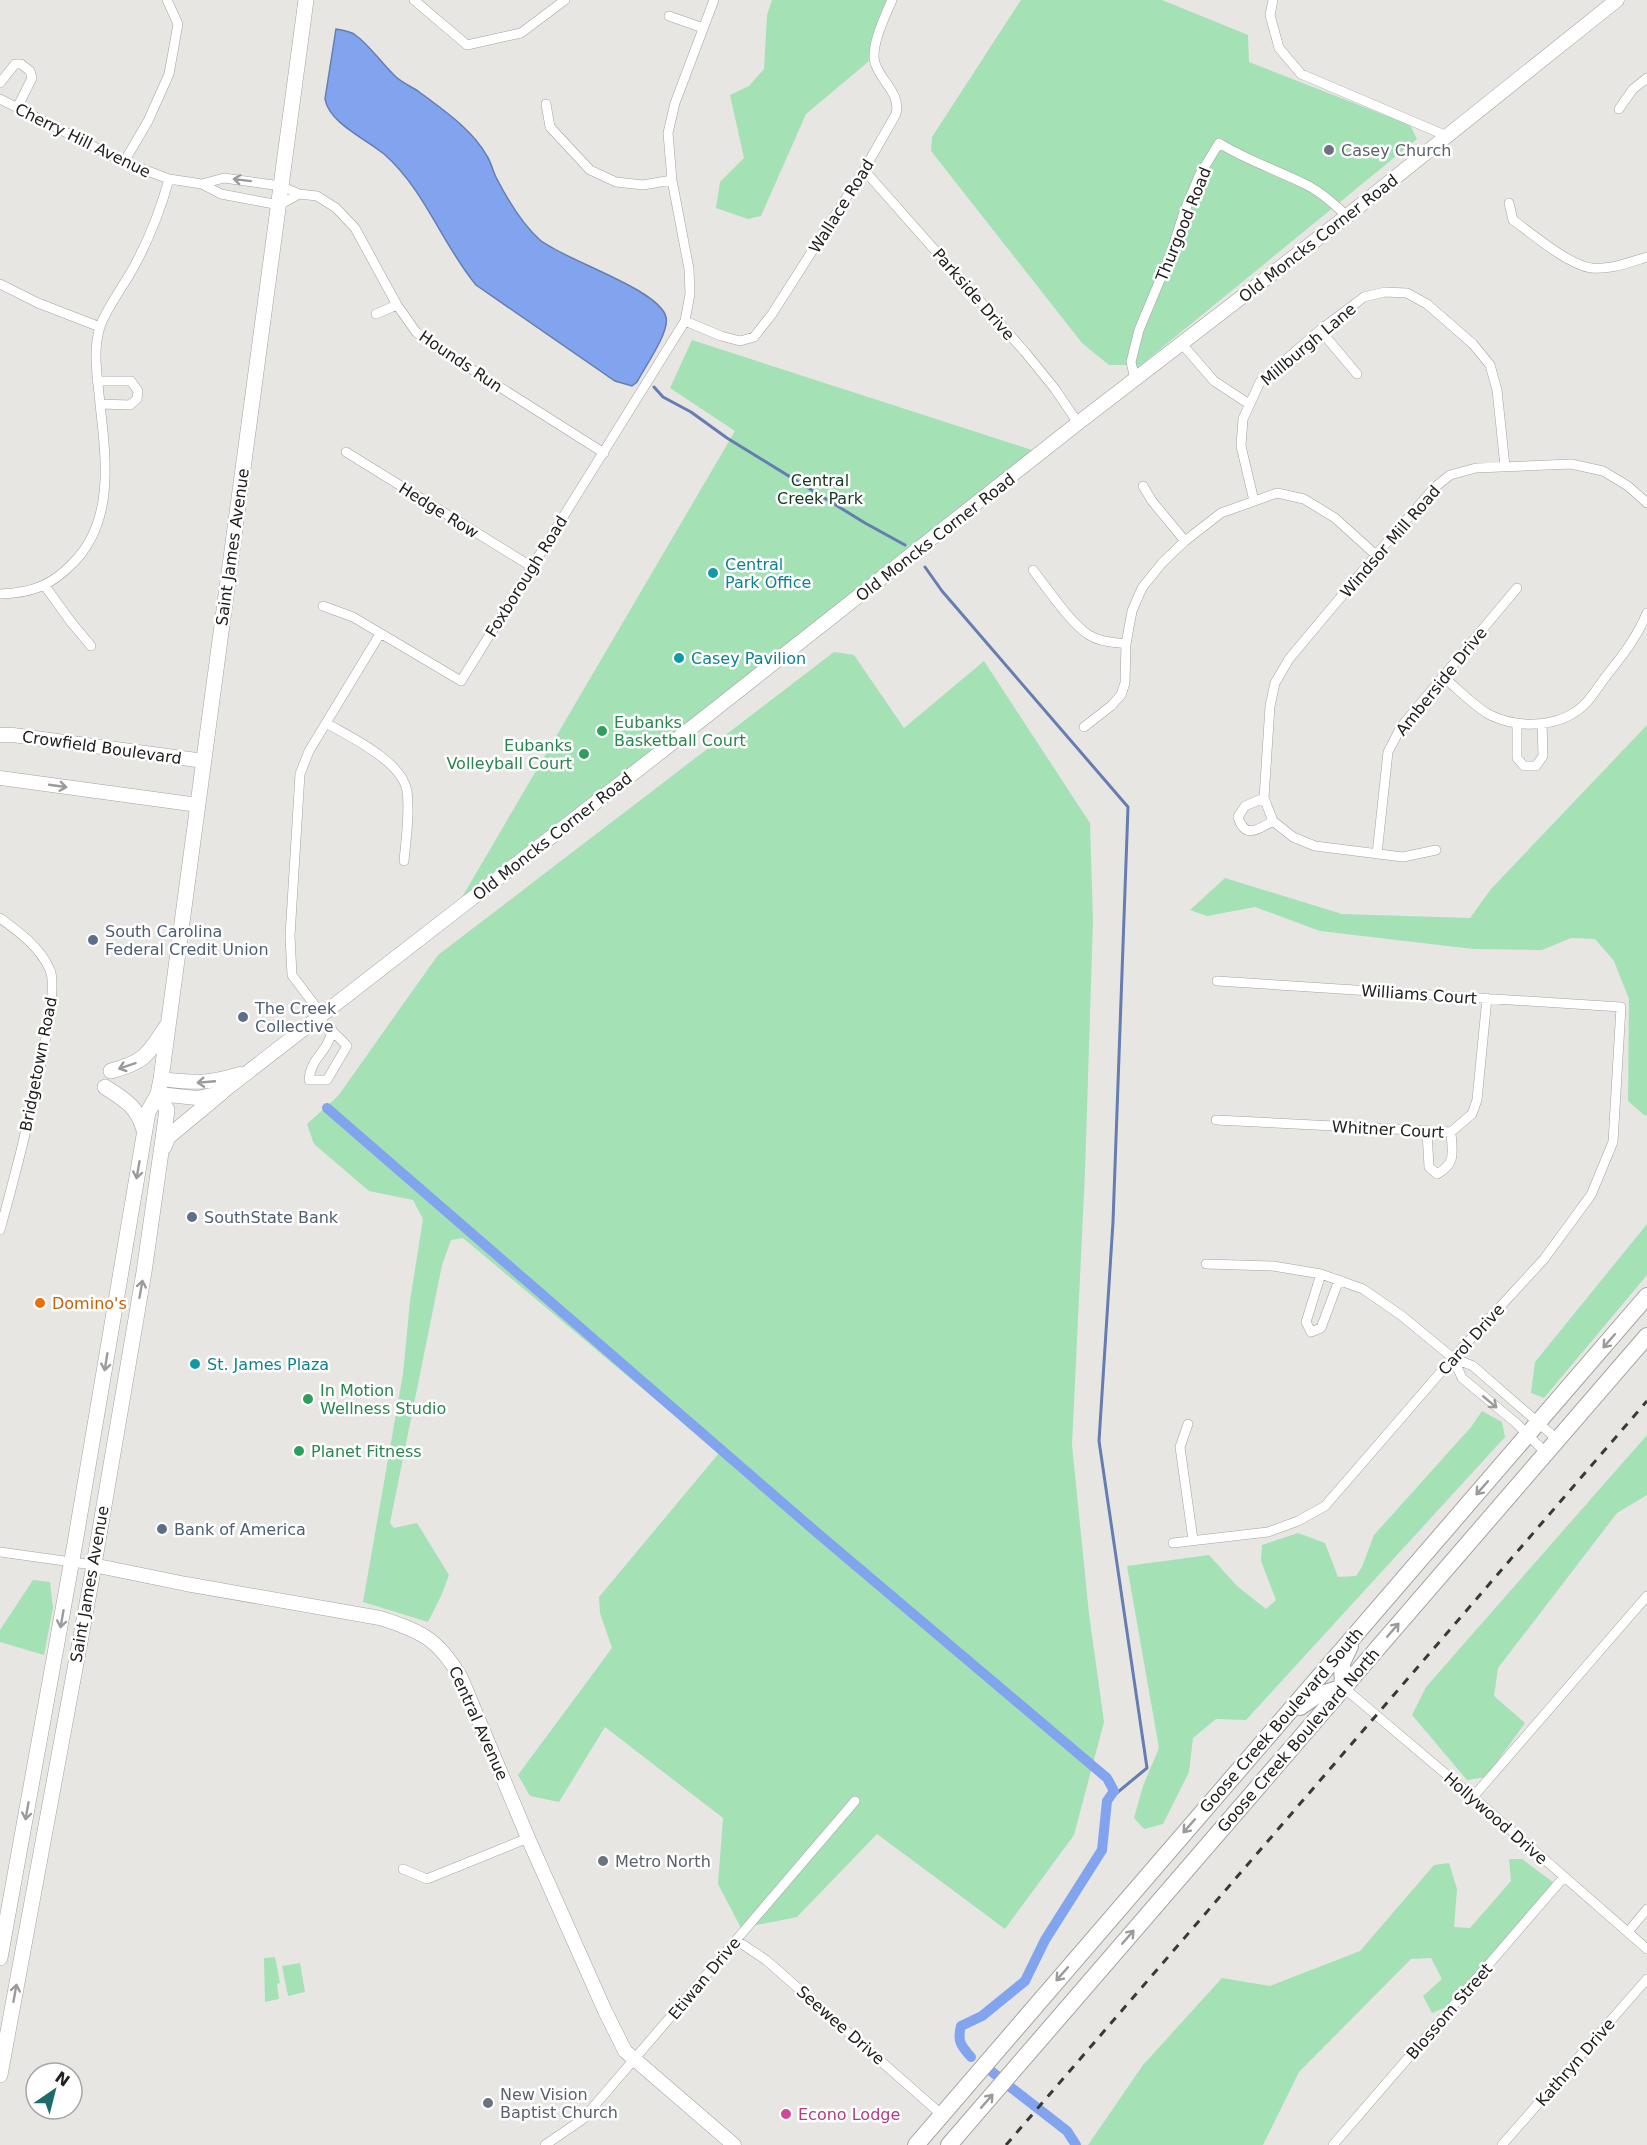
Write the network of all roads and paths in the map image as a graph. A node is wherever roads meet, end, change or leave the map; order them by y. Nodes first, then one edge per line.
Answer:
1 (167, 0) edge
2 (306, 0) edge
3 (414, 0) edge
4 (565, 0) edge
5 (714, 0) edge
6 (892, 0) edge
7 (1273, 0) edge
8 (1617, 0) edge
9 (669, 16) dead end
10 (704, 28) junction
11 (1647, 78) edge
12 (0, 83) edge
13 (0, 99) edge
14 (546, 104) dead end
15 (17, 108) junction
16 (1619, 109) dead end
17 (1447, 136) junction
18 (124, 162) junction
19 (864, 170) junction
20 (169, 179) junction
21 (672, 180) junction
22 (202, 184) junction
23 (281, 186) junction
24 (299, 194) junction
25 (1509, 203) dead end
26 (279, 205) junction
27 (1347, 216) junction
28 (1647, 257) edge
29 (0, 284) edge
30 (396, 305) junction
31 (376, 314) dead end
32 (685, 321) junction
33 (100, 327) junction
34 (1320, 330) junction
35 (1182, 344) junction
36 (1358, 374) dead end
37 (1135, 379) junction
38 (97, 381) junction
39 (100, 404) junction
40 (1249, 404) junction
41 (1078, 423) junction
42 (346, 452) dead end
43 (604, 453) junction
44 (1505, 466) junction
45 (1143, 486) dead end
46 (1254, 501) junction
47 (1647, 503) edge
48 (1185, 541) junction
49 (1376, 555) junction
50 (532, 567) junction
51 (1033, 570) dead end
52 (45, 586) junction
53 (1517, 588) dead end
54 (0, 594) edge
55 (323, 606) dead end
56 (1647, 614) edge
57 (380, 634) junction
58 (1126, 644) junction
59 (91, 646) dead end
60 (1443, 677) junction
61 (326, 723) junction
62 (1517, 723) junction
63 (1542, 723) junction
64 (1084, 727) dead end
65 (0, 735) edge
66 (204, 761) junction
67 (0, 778) edge
68 (1264, 798) junction
69 (198, 805) junction
70 (1273, 821) junction
71 (1436, 850) dead end
72 (1377, 854) junction
73 (404, 861) dead end
74 (0, 918) edge
75 (1217, 981) dead end
76 (1487, 999) junction
77 (1621, 1007) joint
78 (320, 1017) junction
79 (167, 1025) junction
80 (332, 1030) junction
81 (250, 1070) junction
82 (111, 1071) dead end
83 (160, 1086) junction
84 (105, 1087) dead end
85 (221, 1093) junction
86 (1215, 1120) dead end
87 (144, 1132) junction
88 (1427, 1132) junction
89 (1451, 1132) junction
90 (163, 1149) junction
91 (0, 1230) edge
92 (1206, 1264) dead end
93 (1321, 1274) junction
94 (1340, 1280) junction
95 (1647, 1296) edge
96 (1647, 1336) edge
97 (1453, 1358) junction
98 (1188, 1424) dead end
99 (1533, 1428) junction
100 (1558, 1440) junction
101 (1546, 1453) junction
102 (1193, 1540) junction
103 (1173, 1543) dead end
104 (0, 1552) edge
105 (72, 1561) junction
106 (93, 1565) junction
107 (1647, 1596) edge
108 (1361, 1627) junction
109 (1343, 1687) junction
110 (1281, 1720) junction
111 (1473, 1797) junction
112 (855, 1801) dead end
113 (528, 1838) junction
114 (403, 1869) dead end
115 (1564, 1877) junction
116 (1647, 1909) edge
117 (1628, 1932) junction
118 (736, 1940) junction
119 (1647, 1949) edge
120 (0, 1958) edge
121 (1647, 1979) edge
122 (634, 2060) junction
123 (0, 2075) edge
124 (942, 2115) junction
125 (545, 2145) edge
126 (734, 2145) edge
127 (916, 2145) edge
128 (949, 2145) edge
129 (1333, 2145) edge
130 (1502, 2145) edge

1 - 18 street
2 - 23 main road, Saint James Avenue
3 - 4 street
5 - 10 street, Foxborough Road
6 - 19 street, Wallace Road
7 - 17 street
8 - 17 street, Old Moncks Corner Road
9 - 10 street
10 - 21 street, Foxborough Road
11 - 16 street
12 - 15 street
13 - 15 street, Cherry Hill Avenue
14 - 21 street
15 - 18 street, Cherry Hill Avenue
17 - 27 street, Old Moncks Corner Road
18 - 20 street, Cherry Hill Avenue
19 - 32 street, Wallace Road
19 - 41 street, Parkside Drive
20 - 22 street, Cherry Hill Avenue
20 - 33 street
21 - 32 street, Foxborough Road
23 -> 22 street, Cherry Hill Avenue
22 - 26 street, Cherry Hill Avenue
23 - 24 street, Hounds Run
23 - 26 main road, Saint James Avenue
24 - 26 street
24 - 30 street, Hounds Run
25 - 28 street
26 - 66 main road, Saint James Avenue
27 - 35 street, Old Moncks Corner Road
27 - 37 street, Thurgood Road
29 - 33 street
30 - 31 street
30 - 43 street, Hounds Run
32 - 43 street, Foxborough Road
33 - 38 street
34 - 36 street
34 - 40 street, Millburgh Lane
34 - 44 street, Millburgh Lane
35 - 37 street, Old Moncks Corner Road
35 - 40 street
37 - 41 street, Old Moncks Corner Road
38 - 39 street
38 - 39 street
39 - 52 street
40 - 46 street, Millburgh Lane
41 - 78 street, Old Moncks Corner Road
42 - 50 street, Hedge Row
43 - 50 street, Foxborough Road
44 - 47 street, Windsor Mill Road
44 - 49 street, Windsor Mill Road
45 - 48 street
46 - 48 street
46 - 49 street
48 - 58 street
49 - 68 street, Windsor Mill Road
50 - 57 street, Foxborough Road
51 - 58 street
52 - 54 street
52 - 59 street
53 - 60 street, Amberside Drive
55 - 57 street
56 - 63 street
57 - 61 street
58 - 64 street
60 - 62 street
60 - 72 street, Amberside Drive
61 - 73 street
61 - 78 street
62 - 63 street
62 - 63 street
65 - 66 street, Crowfield Boulevard
66 - 69 main road, Saint James Avenue
67 -> 69 street
68 - 70 street
68 - 70 street
69 - 79 main road, Saint James Avenue
70 - 72 street
71 - 72 street
74 - 91 street, Bridgetown Road
75 - 76 street, Williams Court
76 - 77 street, Williams Court
76 - 89 street, Whitner Court
77 - 97 street, Carol Drive
78 - 80 street
78 - 81 street, Old Moncks Corner Road
79 -> 82 main road
79 - 83 main road, Saint James Avenue
80 - 80 street
81 -> 83 street
81 - 85 street, Old Moncks Corner Road
83 - 85 street
83 - 87 main road, Saint James Avenue
83 - 90 main road, Saint James Avenue
84 - 87 main road
85 - 90 main road
86 - 88 street, Whitner Court
87 -> 105 main road, Saint James Avenue
88 - 89 street, Whitner Court
88 - 89 street
106 -> 90 main road, Saint James Avenue
92 - 93 street
93 - 94 street
93 - 94 street
94 - 97 street
95 -> 99 highway, Goose Creek Boulevard South
96 - 100 highway, Goose Creek Boulevard North
97 - 99 street
97 -> 99 street
97 - 102 street, Carol Drive
98 - 102 street
99 - 100 street
99 - 101 street
99 -> 108 highway, Goose Creek Boulevard South
100 - 101 highway, Goose Creek Boulevard North
109 -> 101 highway, Goose Creek Boulevard North
102 - 103 street, Carol Drive
104 - 105 street, Central Avenue
105 - 106 street, Central Avenue
105 -> 120 main road, Saint James Avenue
106 - 113 street, Central Avenue
123 -> 106 main road, Saint James Avenue
107 - 111 street
108 - 109 highway
108 - 110 highway, Goose Creek Boulevard South
109 - 110 highway
109 - 111 street, Hollywood Drive
128 -> 109 highway, Goose Creek Boulevard North
110 -> 124 highway, Goose Creek Boulevard South
111 - 115 street, Hollywood Drive
112 - 118 street, Etiwan Drive
113 - 114 street
113 - 122 street, Central Avenue
115 - 117 street, Hollywood Drive
115 - 129 street, Blossom Street
116 - 117 street
117 - 119 street, Hollywood Drive
118 - 122 street, Etiwan Drive
118 - 124 street, Seewee Drive
121 - 130 street, Kathryn Drive
122 - 125 street, Etiwan Drive
122 - 126 street, Central Avenue
124 - 127 highway, Goose Creek Boulevard South

